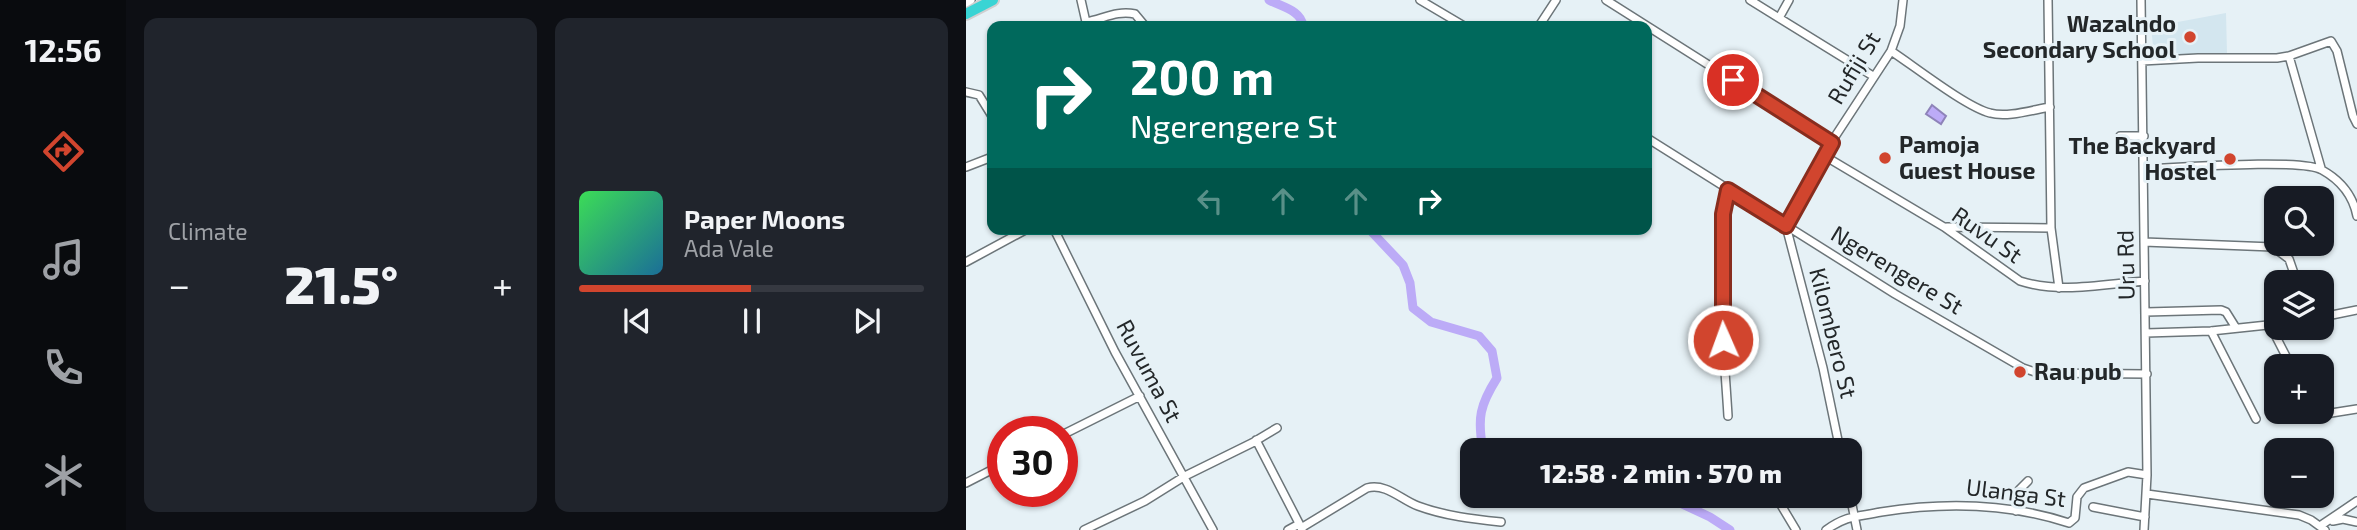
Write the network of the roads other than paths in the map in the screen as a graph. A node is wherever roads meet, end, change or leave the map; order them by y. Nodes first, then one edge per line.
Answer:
1 (971, 0) edge
2 (993, 0) edge
3 (1081, 0) edge
4 (1420, 0) edge
5 (1441, 0) edge
6 (1556, 0) edge
7 (1606, 0) edge
8 (1750, 0) edge
9 (1789, 0) edge
10 (1903, 0) edge
11 (2048, 0) edge
12 (2141, 0) edge
13 (966, 3) edge
14 (1435, 10) junction
15 (966, 14) edge
16 (1779, 18) junction
17 (1086, 21) edge
18 (1089, 21) edge
19 (1141, 21) edge
20 (1455, 21) edge
21 (1542, 21) edge
22 (1639, 21) edge
23 (1652, 29) edge
24 (1891, 51) junction
25 (2289, 56) junction
26 (2142, 61) junction
27 (1873, 76) junction
28 (966, 92) edge
29 (2050, 107) junction
30 (987, 108) edge
31 (2357, 124) edge
32 (2120, 136) dead end
33 (2144, 136) junction
34 (1652, 141) edge
35 (1832, 143) junction
36 (1824, 155) junction
37 (987, 159) edge
38 (966, 167) edge
39 (2321, 168) junction
40 (2144, 169) junction
41 (1728, 190) junction
42 (2355, 199) edge
43 (2357, 216) edge
44 (1786, 226) junction
45 (1944, 227) junction
46 (2051, 228) junction
47 (1016, 235) edge
48 (1058, 235) edge
49 (2144, 242) junction
50 (966, 262) edge
51 (2293, 270) edge
52 (2145, 281) junction
53 (2059, 288) junction
54 (2357, 310) edge
55 (2146, 312) junction
56 (2334, 315) edge
57 (2264, 326) edge
58 (2236, 328) junction
59 (2211, 331) junction
60 (2146, 333) junction
61 (2147, 374) junction
62 (1140, 396) junction
63 (2357, 409) edge
64 (2334, 413) edge
65 (1728, 416) dead end
66 (2256, 419) dead end
67 (1078, 427) edge
68 (1277, 428) dead end
69 (1837, 438) edge
70 (1256, 440) junction
71 (987, 472) edge
72 (2147, 475) junction
73 (1185, 476) junction
74 (2028, 481) dead end
75 (966, 483) edge
76 (2147, 494) junction
77 (2357, 501) edge
78 (2093, 507) dead end
79 (1783, 508) edge
80 (1852, 508) edge
81 (2016, 511) junction
82 (1854, 516) junction
83 (2145, 517) junction
84 (1501, 522) dead end
85 (2357, 522) edge
86 (2324, 526) edge
87 (1300, 527) edge
88 (1084, 530) edge
89 (1213, 530) edge
90 (1288, 530) edge
91 (1796, 530) edge
92 (1826, 530) edge
93 (1857, 530) edge
94 (2144, 530) edge

1 - 13 street
2 - 15 highway
3 - 17 street
4 - 14 street
5 - 14 street
6 - 21 street
7 - 22 street
8 - 16 street
9 - 16 street
10 - 24 street, Rufiji St
11 - 29 street
12 - 26 street, Uru Rd
14 - 20 street
16 - 27 street
18 - 19 street
23 - 35 street
24 - 27 street, Rufiji St
24 - 29 street
25 - 26 street
25 - 31 street
25 - 39 street
26 - 33 street, Uru Rd
27 - 35 street, Rufiji St
28 - 30 street
29 - 46 street
32 - 33 street
33 - 40 street, Uru Rd
34 - 41 street, Ngerengere St
35 - 36 street, Rufiji St
36 - 44 street, Rufiji St
36 - 45 street, Ruvu St
37 - 38 street
39 - 40 street
39 - 42 street
40 - 49 street, Uru Rd
41 - 44 street, Ngerengere St
41 - 65 street
42 - 43 street
44 - 61 street, Ngerengere St
44 - 69 street, Kilombero St
45 - 46 street
45 - 53 street, Ruvu St
46 - 53 street
47 - 50 street
48 - 62 street, Ruvuma St
49 - 51 street
49 - 52 street, Uru Rd
52 - 53 street, Ruvu St
52 - 55 street, Uru Rd
54 - 56 street
55 - 58 street
55 - 60 street, Uru Rd
57 - 58 street
58 - 59 street
59 - 60 street
59 - 66 street
60 - 61 street, Uru Rd
61 - 72 street, Uru Rd
62 - 67 street
62 - 73 street, Ruvuma St
63 - 64 street
68 - 70 street
70 - 73 street
70 - 87 street
71 - 75 street
72 - 76 street, Uru Rd
72 - 81 street, Ulanga St
73 - 88 street
73 - 89 street, Ruvuma St
74 - 81 street
76 - 83 street, Uru Rd
76 - 86 street
77 - 86 street
78 - 83 street
79 - 91 street
80 - 82 street
81 - 82 street, Ulanga St
82 - 92 street, Ulanga St
82 - 93 street
83 - 94 street, Uru Rd
84 - 87 street
85 - 86 street
87 - 90 street

